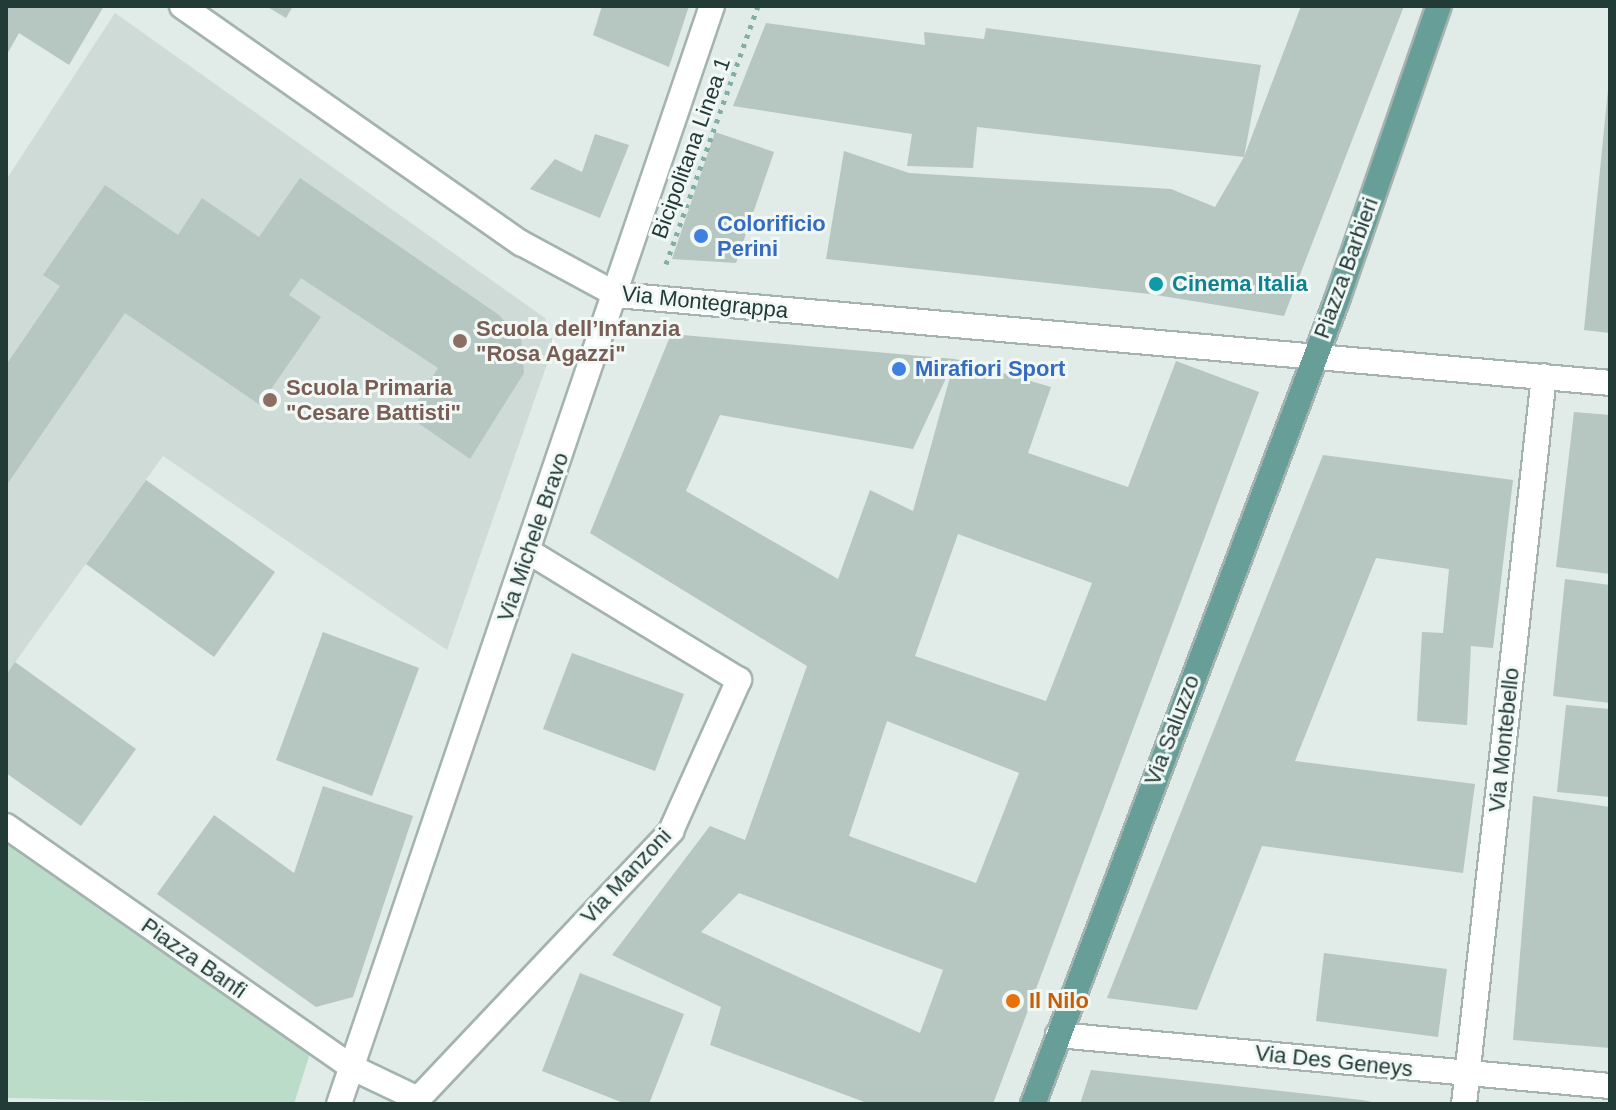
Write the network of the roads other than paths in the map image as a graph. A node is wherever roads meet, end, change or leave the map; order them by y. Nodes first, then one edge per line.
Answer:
1 (182, 6) edge
2 (712, 6) edge
3 (1439, 6) edge
4 (617, 295) junction
5 (1313, 357) junction
6 (1544, 376) junction
7 (1610, 383) edge
8 (528, 551) junction
9 (6, 826) edge
10 (1058, 1035) junction
11 (351, 1067) junction
12 (1467, 1074) junction
13 (1610, 1086) edge
14 (339, 1104) edge
15 (1033, 1104) edge
16 (1464, 1104) edge

1 - 4 street, Via Montegrappa
2 - 4 street, Via Michele Bravo
3 - 5 main road, Piazza Barbieri
4 - 5 street, Via Montegrappa
4 - 8 street, Via Michele Bravo
5 - 6 street, Piazza Barbieri
5 - 10 main road, Via Saluzzo
6 - 7 street, Piazza Barbieri
6 - 12 street, Via Montebello
8 - 11 street, Via Michele Bravo
8 - 11 street, Via Manzoni
9 - 11 street, Piazza Banfi
10 - 12 street, Via Des Geneys
10 - 15 main road, Via Saluzzo
11 - 14 street
12 - 13 street, Via Des Geneys
12 - 16 street, Via Montebello

